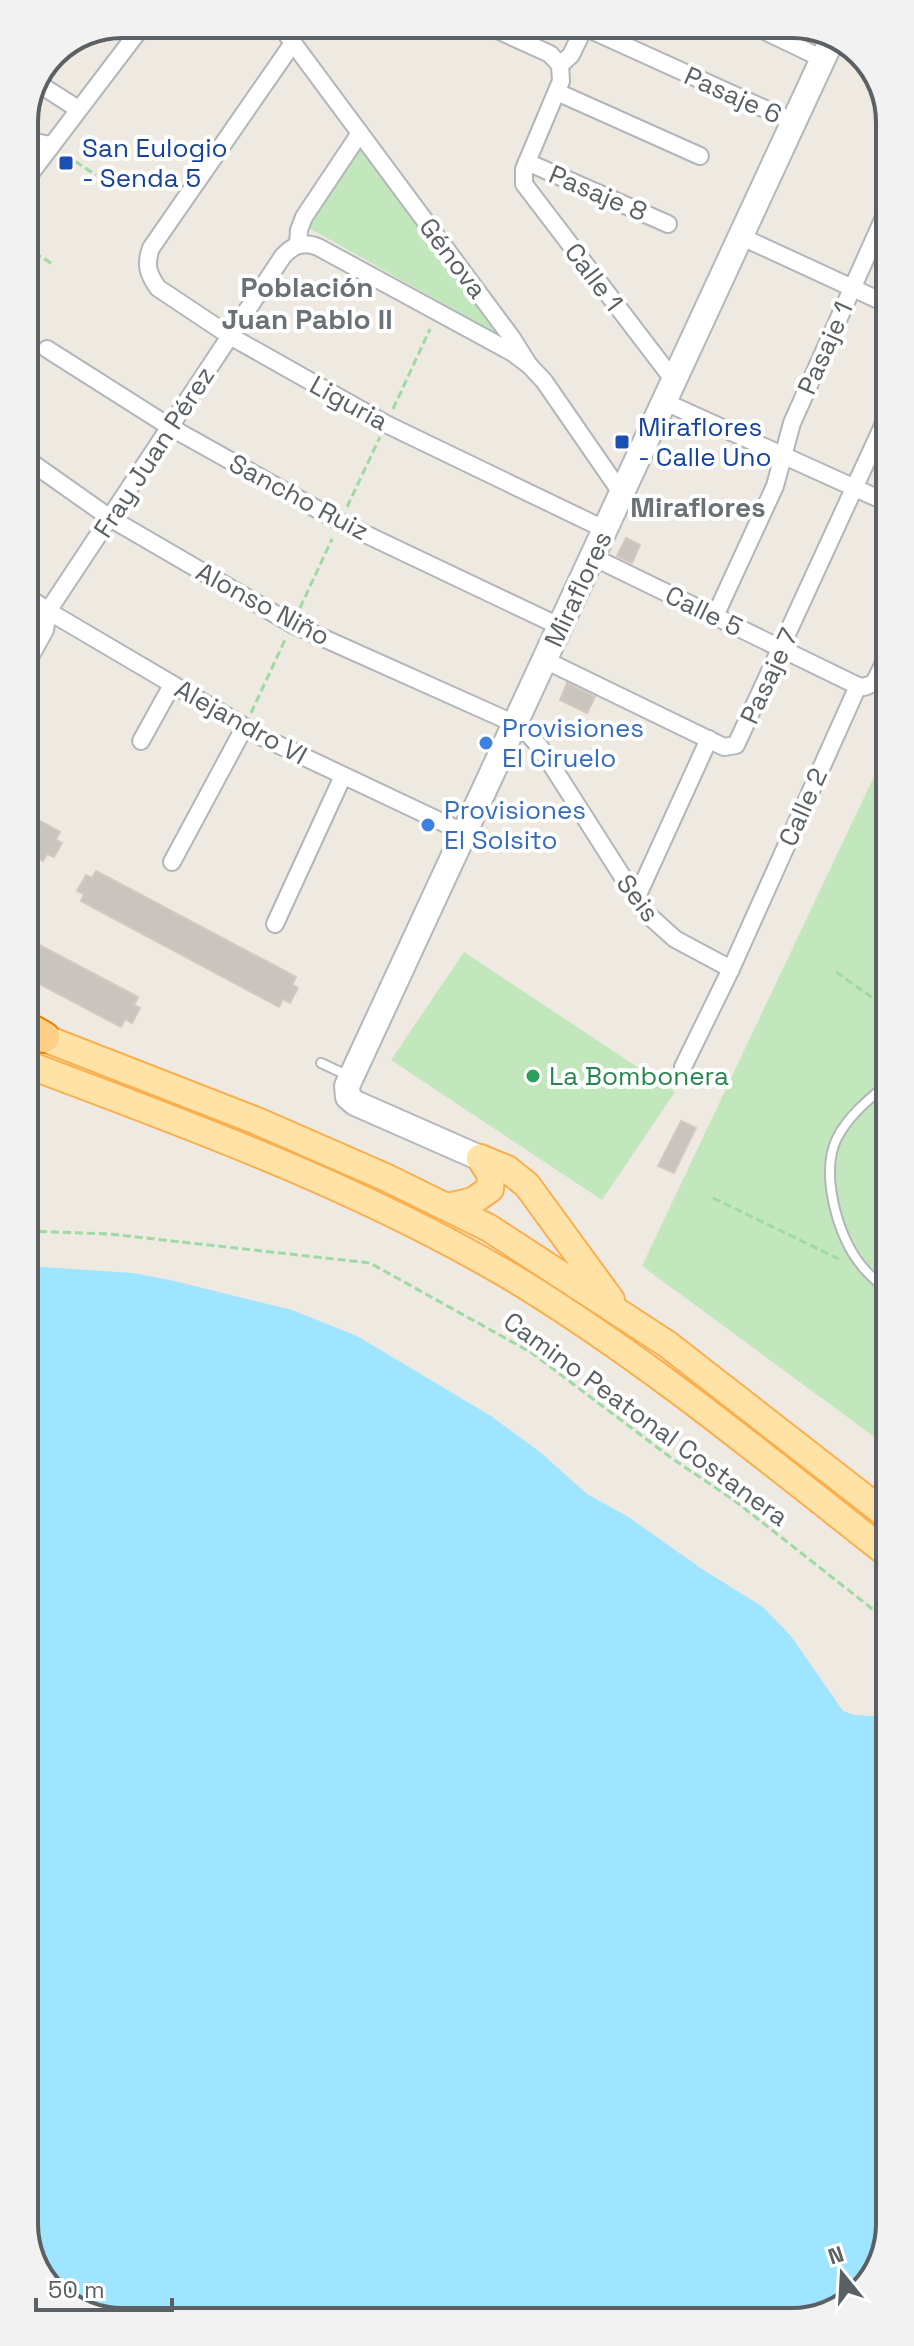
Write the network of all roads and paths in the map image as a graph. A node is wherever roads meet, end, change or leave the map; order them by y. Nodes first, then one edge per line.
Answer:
1 (133, 38) edge
2 (289, 38) edge
3 (523, 38) edge
4 (579, 38) edge
5 (611, 38) edge
6 (796, 38) edge
7 (293, 43) junction
8 (828, 48) edge
9 (560, 65) junction
10 (46, 88) edge
11 (557, 92) junction
12 (78, 109) junction
13 (794, 122) junction
14 (360, 133) junction
15 (38, 143) edge
16 (51, 145) junction
17 (700, 156) dead end
18 (38, 163) edge
19 (525, 166) junction
20 (96, 175) dead end
21 (668, 224) dead end
22 (876, 235) edge
23 (742, 237) junction
24 (298, 245) junction
25 (38, 255) edge
26 (54, 265) dead end
27 (852, 287) junction
28 (876, 299) edge
29 (230, 336) junction
30 (47, 349) dead end
31 (529, 365) junction
32 (670, 392) junction
33 (170, 427) junction
34 (876, 441) edge
35 (784, 455) junction
36 (38, 467) edge
37 (855, 488) junction
38 (622, 494) junction
39 (876, 497) edge
40 (110, 518) junction
41 (606, 530) junction
42 (593, 557) junction
43 (38, 604) edge
44 (48, 611) junction
45 (715, 616) junction
46 (561, 627) junction
47 (38, 643) edge
48 (782, 649) junction
49 (545, 660) junction
50 (876, 679) edge
51 (172, 685) junction
52 (858, 686) junction
53 (516, 723) junction
54 (244, 728) junction
55 (709, 739) junction
56 (141, 741) dead end
57 (343, 776) junction
58 (465, 833) junction
59 (172, 862) dead end
60 (636, 899) junction
61 (275, 924) dead end
62 (731, 969) junction
63 (836, 972) dead end
64 (876, 1001) edge
65 (38, 1034) edge
66 (321, 1063) dead end
67 (683, 1067) dead end
68 (38, 1069) edge
69 (349, 1087) junction
70 (876, 1094) edge
71 (480, 1158) junction
72 (713, 1198) dead end
73 (448, 1207) junction
74 (38, 1231) edge
75 (866, 1271) junction
76 (876, 1280) edge
77 (623, 1315) junction
78 (876, 1507) edge
79 (876, 1545) edge
80 (876, 1612) edge

1 - 12 street
2 - 7 street, Génova
3 - 9 street
4 - 9 street
5 - 13 street, Pasaje 6
6 - 8 street
7 - 14 street, Génova
7 - 29 street, Liguria
8 - 13 street, Miraflores
9 - 11 street
10 - 12 street
11 - 17 street
11 - 19 street
12 - 16 street
13 - 23 street, Miraflores
14 - 24 street, Fray Juan Pérez
14 - 31 street, Génova
15 - 16 street
16 - 18 street
16 - 20 path
19 - 21 street, Pasaje 8
19 - 32 street, Calle 1
22 - 27 street, Pasaje 1
23 - 27 street
23 - 32 street, Miraflores
24 - 29 street, Fray Juan Pérez
24 - 31 street
25 - 26 path
27 - 28 street
27 - 35 street, Pasaje 1
29 - 33 street, Fray Juan Pérez
29 - 41 street, Liguria
30 - 33 street, Sancho Ruiz
31 - 38 street, Génova
32 - 35 street
32 - 38 street, Miraflores
33 - 40 street, Fray Juan Pérez
33 - 46 street, Sancho Ruiz
34 - 37 street, Pasaje 7
35 - 37 street
35 - 45 street, Pasaje 1
36 - 40 street, Alonso Niño
37 - 39 street
37 - 48 street, Pasaje 7
38 - 41 street, Miraflores
40 - 44 street, Fray Juan Pérez
40 - 53 street, Alonso Niño
41 - 42 street, Miraflores
42 - 45 street, Calle 5
42 - 46 street, Miraflores
43 - 44 street, Alejandro VI
44 - 47 street, Fray Juan Pérez
44 - 51 street, Alejandro VI
45 - 48 street, Calle 5
46 - 49 street, Miraflores
48 - 52 street, Calle 5
48 - 55 street, Pasaje 7
49 - 53 street, Miraflores
49 - 55 street
50 - 52 street, Calle 2
51 - 54 street, Alejandro VI
51 - 56 street
52 - 62 street, Calle 2
53 - 58 street, Miraflores
53 - 60 street, Seis
54 - 57 street, Alejandro VI
54 - 59 street
55 - 60 street, Pasaje 7
57 - 58 street, Alejandro VI
57 - 61 street
58 - 69 street, Miraflores
60 - 62 street, Seis
62 - 67 street, Calle 2
63 - 64 path
65 - 73 main road
66 - 69 lane
68 - 79 main road
69 - 71 street
70 - 75 lane
71 - 73 main road
71 - 77 main road
72 - 75 path
73 - 77 main road
74 - 80 path, Camino Peatonal Costanera
75 - 76 lane
77 - 78 main road

